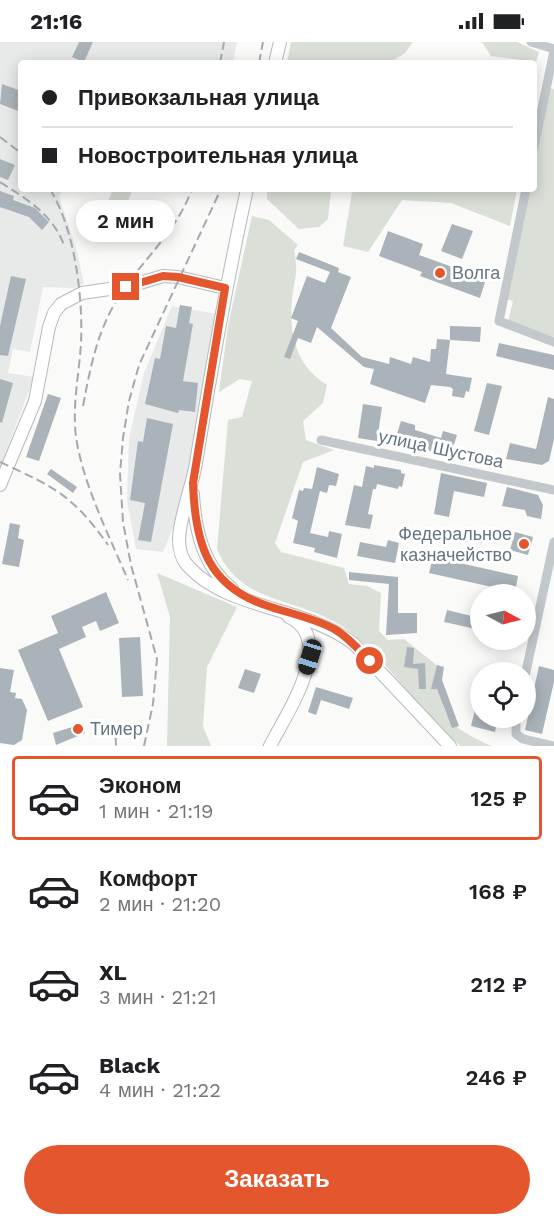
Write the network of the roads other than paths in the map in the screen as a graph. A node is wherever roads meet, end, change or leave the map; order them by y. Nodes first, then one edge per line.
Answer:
1 (280, 42) edge
2 (531, 42) edge
3 (554, 50) edge
4 (276, 60) edge
5 (537, 132) edge
6 (246, 192) edge
7 (525, 192) edge
8 (225, 288) junction
9 (554, 342) edge
10 (321, 440) dead end
11 (193, 483) junction
12 (0, 485) edge
13 (554, 490) edge
14 (554, 542) edge
15 (245, 598) junction
16 (266, 606) junction
17 (528, 662) edge
18 (516, 728) edge
19 (270, 746) edge
20 (450, 746) edge
21 (553, 746) edge

1 - 4 main road
2 - 3 street
3 - 5 street
6 - 8 main road
7 - 9 street
8 - 11 main road
8 - 12 main road
10 - 13 street, улица Шустова
11 - 15 main road
11 - 15 main road
14 - 17 street
15 - 16 main road
16 - 19 main road
16 - 20 main road
18 - 21 street

